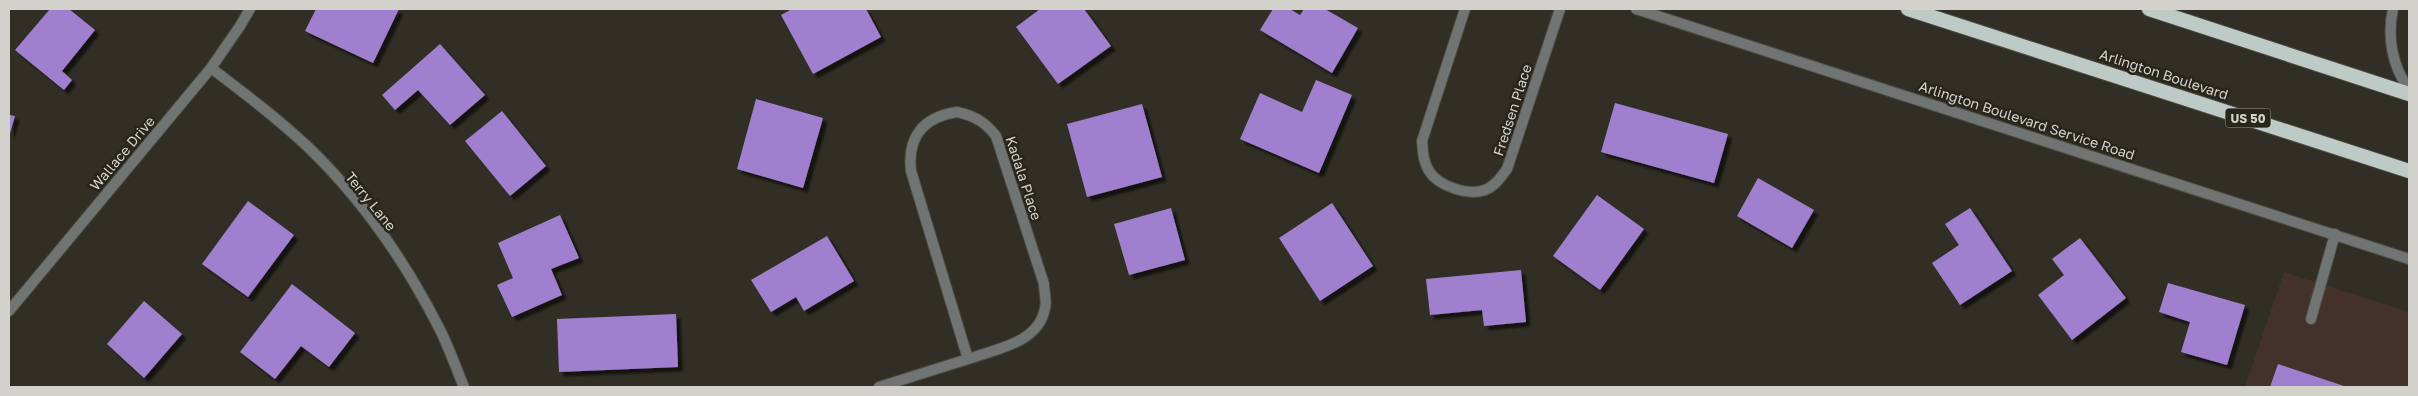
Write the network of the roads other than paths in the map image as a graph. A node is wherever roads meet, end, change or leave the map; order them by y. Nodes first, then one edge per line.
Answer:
1 (1465, 9) edge
2 (1560, 9) edge
3 (1636, 9) edge
4 (1908, 9) edge
5 (2149, 9) edge
6 (2393, 9) edge
7 (246, 10) edge
8 (211, 68) junction
9 (2409, 89) edge
10 (2409, 94) edge
11 (2409, 171) edge
12 (2335, 234) junction
13 (2409, 260) edge
14 (9, 311) edge
15 (2311, 319) dead end
16 (968, 359) junction
17 (464, 387) edge
18 (879, 387) edge

1 - 2 street, Fredsen Place
3 - 12 street, Arlington Boulevard Service Road
4 - 11 highway, Arlington Boulevard / US 50
5 - 10 highway
6 - 9 street
7 - 8 street, Wallace Drive
8 - 14 street, Wallace Drive
8 - 17 street, Terry Lane
12 - 13 street, Arlington Boulevard Service Road
12 - 15 street
16 - 16 street, Kadala Place
16 - 18 street, Kadala Place

